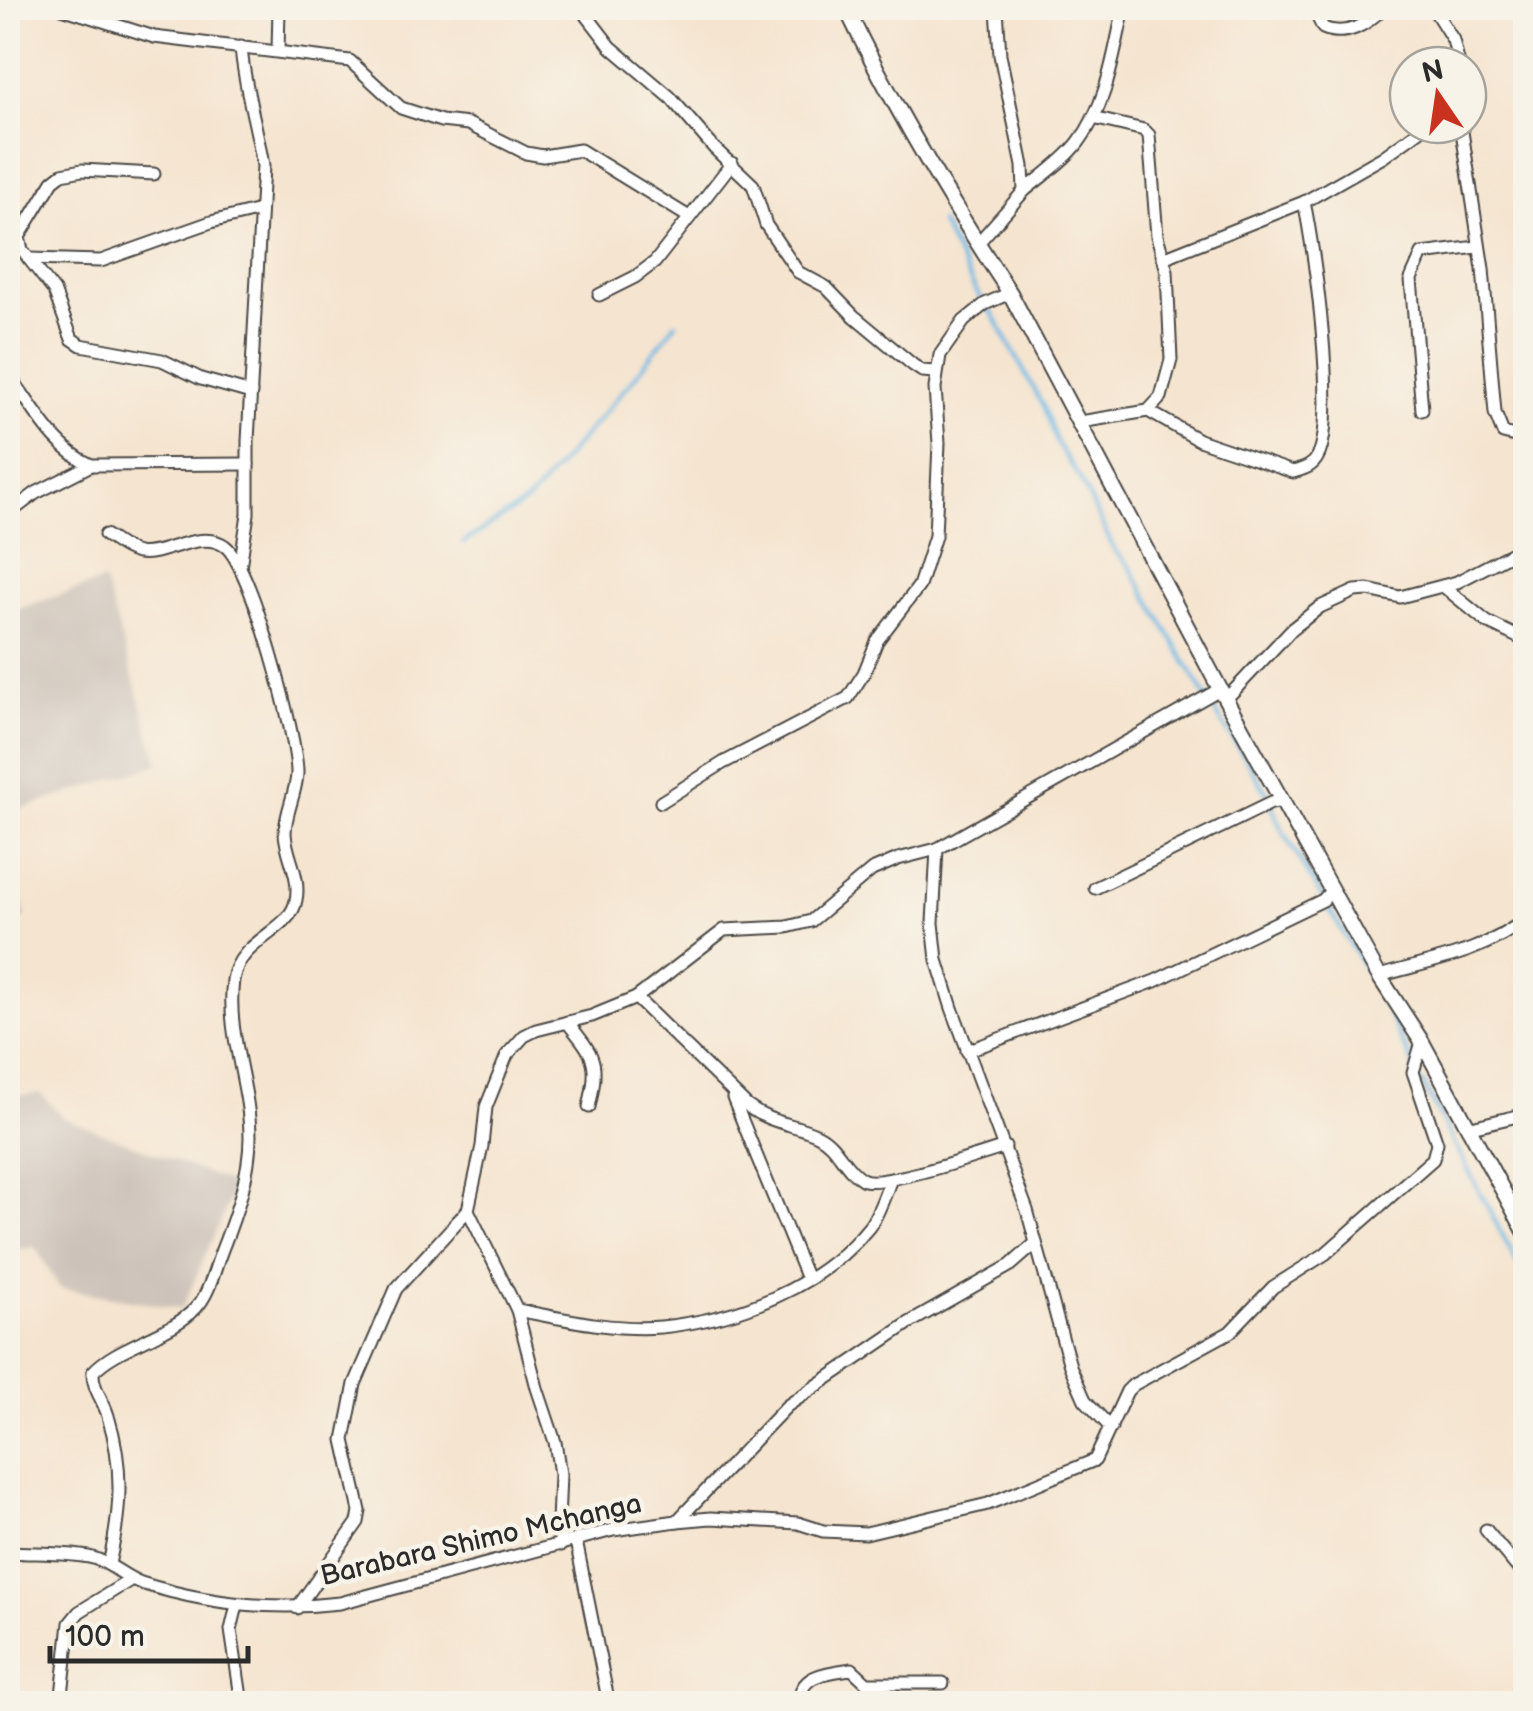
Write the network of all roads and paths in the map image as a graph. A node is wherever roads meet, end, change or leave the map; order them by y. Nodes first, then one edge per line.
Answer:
1 (62, 8) edge
2 (279, 8) edge
3 (581, 8) edge
4 (846, 8) edge
5 (997, 8) edge
6 (1124, 8) edge
7 (1313, 8) edge
8 (1384, 8) edge
9 (1433, 8) edge
10 (1454, 45) edge
11 (241, 46) junction
12 (278, 50) junction
13 (1093, 118) junction
14 (1400, 145) edge
15 (1464, 145) edge
16 (732, 163) junction
17 (154, 174) dead end
18 (1024, 190) junction
19 (1304, 202) junction
20 (260, 210) junction
21 (689, 217) junction
22 (978, 243) junction
23 (1477, 247) junction
24 (1163, 258) junction
25 (29, 259) junction
26 (1010, 292) junction
27 (598, 295) dead end
28 (936, 372) junction
29 (8, 374) edge
30 (251, 392) junction
31 (1148, 410) junction
32 (1422, 410) dead end
33 (1080, 422) junction
34 (1526, 434) edge
35 (248, 464) junction
36 (91, 465) junction
37 (8, 514) edge
38 (105, 535) dead end
39 (1526, 546) edge
40 (240, 567) junction
41 (1442, 586) junction
42 (1526, 642) edge
43 (1223, 694) junction
44 (1282, 801) junction
45 (660, 802) dead end
46 (937, 849) junction
47 (1095, 888) dead end
48 (1332, 890) junction
49 (1526, 919) edge
50 (1380, 976) junction
51 (636, 998) junction
52 (567, 1022) junction
53 (1422, 1042) junction
54 (967, 1051) junction
55 (731, 1092) junction
56 (589, 1106) dead end
57 (1526, 1114) edge
58 (1467, 1128) junction
59 (1006, 1147) junction
60 (892, 1179) junction
61 (468, 1210) junction
62 (1526, 1233) edge
63 (1036, 1243) junction
64 (807, 1279) junction
65 (517, 1310) junction
66 (1111, 1428) junction
67 (677, 1520) junction
68 (1486, 1530) dead end
69 (576, 1540) junction
70 (562, 1545) junction
71 (8, 1552) edge
72 (109, 1564) junction
73 (1526, 1578) edge
74 (132, 1580) junction
75 (237, 1604) junction
76 (296, 1608) junction
77 (943, 1682) dead end
78 (1526, 1698) edge
79 (61, 1704) edge
80 (242, 1704) edge
81 (609, 1704) edge
82 (800, 1704) edge
83 (1515, 1704) edge

1 - 11 street
2 - 12 street
3 - 16 street
4 - 22 street
5 - 18 street
6 - 13 street
7 - 8 street
9 - 10 street
11 - 12 street
11 - 20 street
12 - 21 street
13 - 18 street
13 - 24 street
14 - 19 street
15 - 23 street
16 - 21 street
16 - 28 street
17 - 25 street
18 - 22 street
19 - 24 street
19 - 31 street
20 - 25 street
20 - 30 street
21 - 27 street
22 - 26 street
23 - 32 street
23 - 34 street
24 - 31 street
25 - 30 street
26 - 28 street
26 - 33 street
28 - 45 street
29 - 36 street
30 - 35 street
31 - 33 street
33 - 43 street
35 - 36 street
35 - 40 street
36 - 37 street
38 - 40 street
39 - 41 street
40 - 72 street
41 - 42 street
41 - 43 street
43 - 44 street
43 - 46 street
44 - 47 street
44 - 48 street
46 - 51 street
46 - 54 street
48 - 50 street
48 - 54 street
49 - 50 street
50 - 53 street
51 - 52 street
51 - 55 street
52 - 56 street
52 - 61 street
53 - 58 street
53 - 66 street, Barabara Shimo Mchanga
54 - 59 street
55 - 60 street
55 - 64 street
57 - 58 street
58 - 62 street
59 - 60 street
59 - 63 street
60 - 64 street
61 - 65 street
61 - 76 street
63 - 66 street
63 - 67 street
64 - 65 street
65 - 70 street
66 - 67 street, Barabara Shimo Mchanga
67 - 69 street, Barabara Shimo Mchanga
68 - 73 street
69 - 70 street, Barabara Shimo Mchanga
69 - 81 street
70 - 76 street, Barabara Shimo Mchanga
71 - 72 street, Barabara Shimo Mchanga
72 - 74 street, Barabara Shimo Mchanga
74 - 75 street, Barabara Shimo Mchanga
74 - 79 street
75 - 76 street, Barabara Shimo Mchanga
75 - 80 street
77 - 82 street
78 - 83 street

